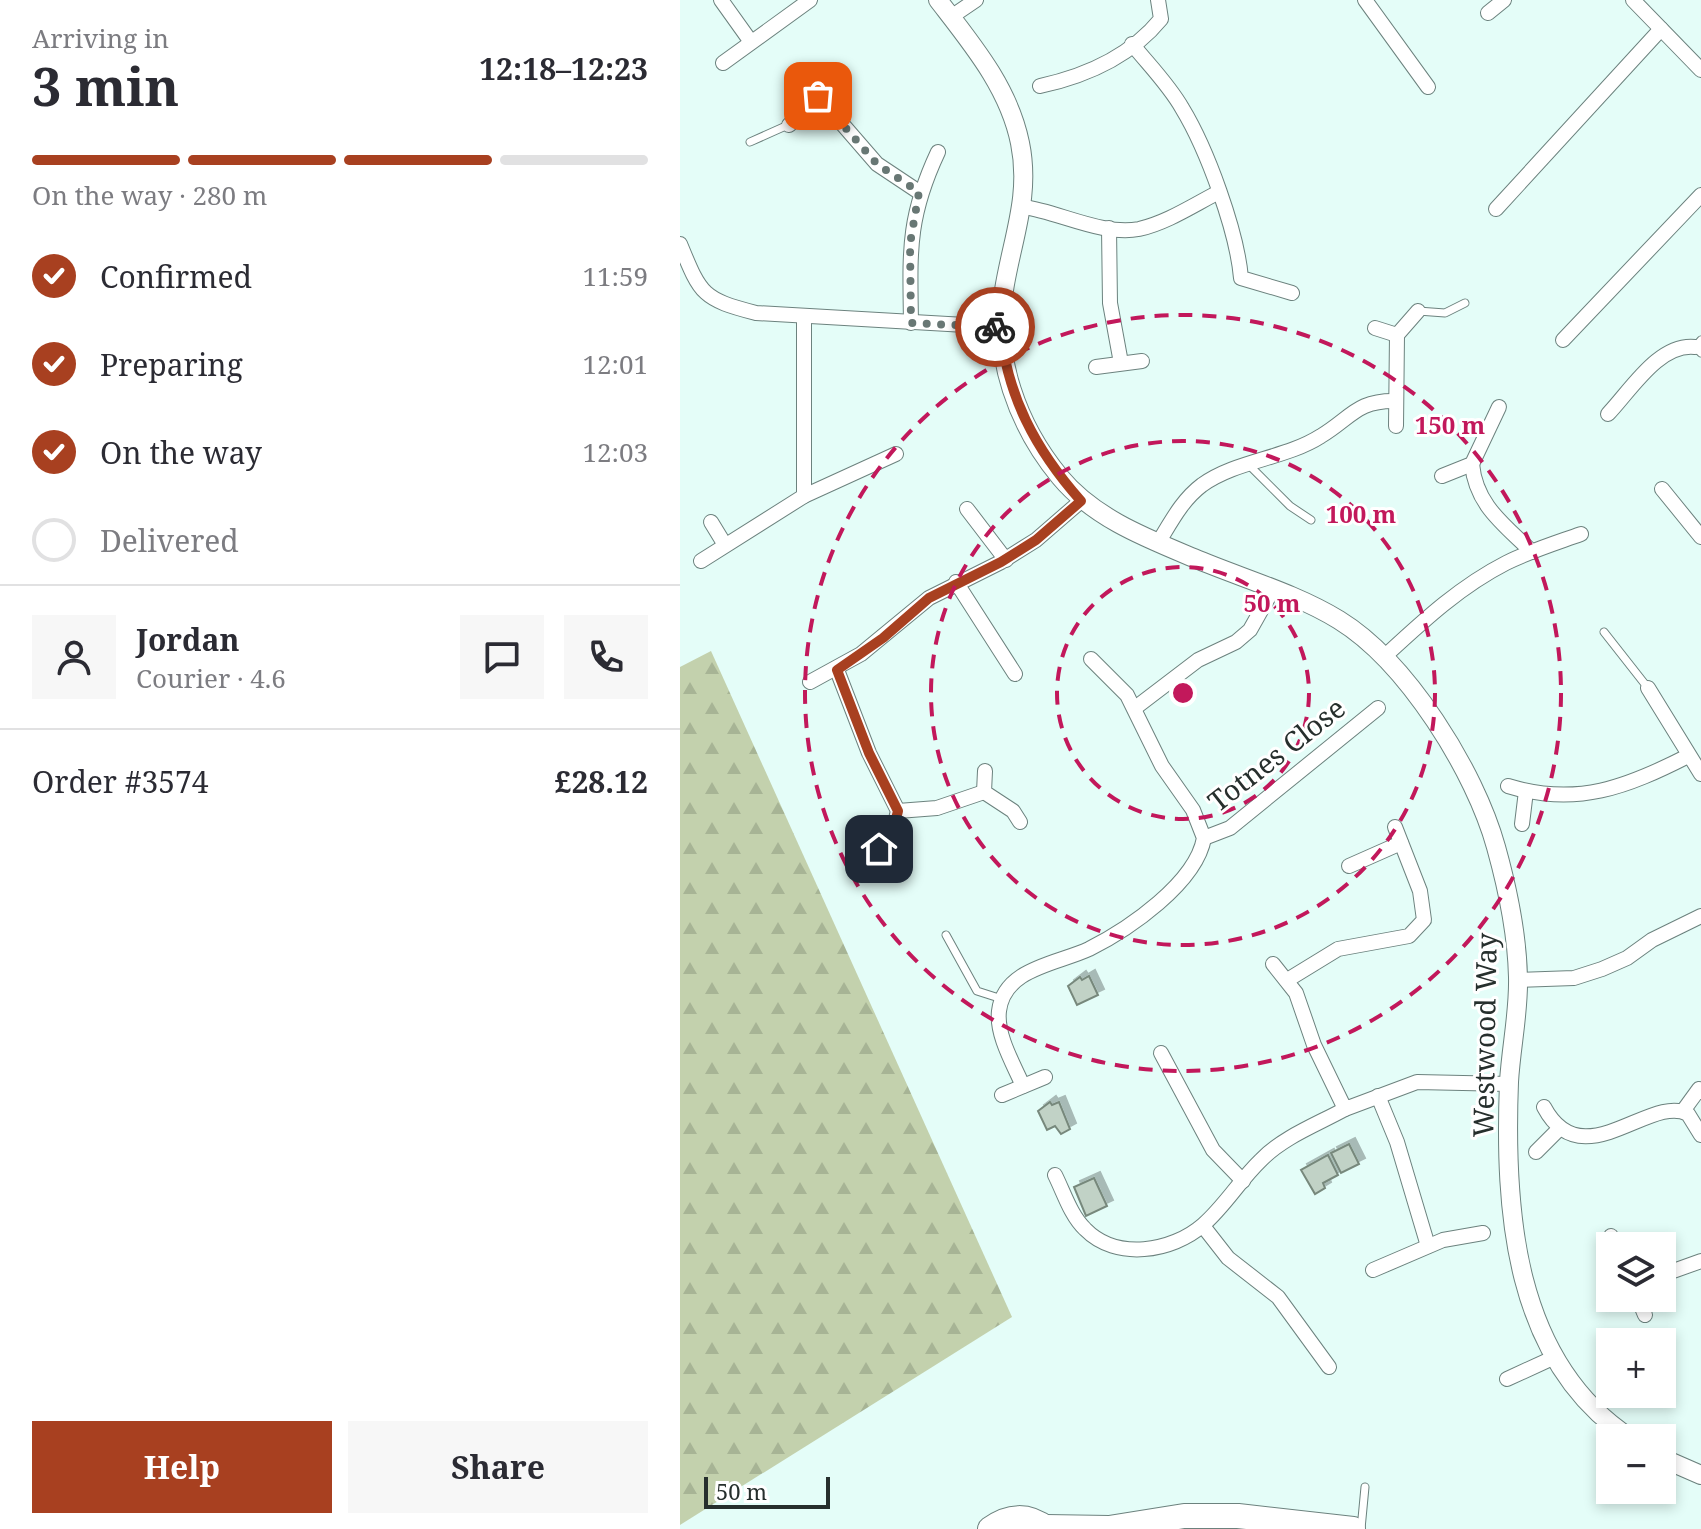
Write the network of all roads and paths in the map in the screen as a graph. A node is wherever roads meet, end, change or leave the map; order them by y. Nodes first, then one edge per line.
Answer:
1 (721, 0) edge
2 (810, 0) edge
3 (938, 0) edge
4 (976, 0) edge
5 (1158, 0) edge
6 (1365, 0) edge
7 (1504, 0) edge
8 (1633, 0) edge
9 (1488, 13) dead end
10 (951, 17) junction
11 (1661, 29) junction
12 (751, 42) junction
13 (1132, 44) junction
14 (723, 63) dead end
15 (1701, 70) edge
16 (1040, 86) dead end
17 (1428, 87) dead end
18 (789, 125) joint
19 (750, 142) dead end
20 (938, 152) dead end
21 (919, 192) junction
22 (1217, 193) junction
23 (1701, 195) edge
24 (1024, 207) junction
25 (1496, 209) dead end
26 (1109, 228) junction
27 (680, 244) edge
28 (1292, 293) dead end
29 (1465, 303) dead end
30 (1418, 311) joint
31 (804, 318) junction
32 (911, 323) junction
33 (1000, 327) junction
34 (1375, 328) dead end
35 (1397, 335) junction
36 (1563, 340) dead end
37 (1699, 347) edge
38 (1142, 361) dead end
39 (1121, 363) junction
40 (1096, 367) dead end
41 (1396, 401) junction
42 (1499, 407) dead end
43 (1608, 414) dead end
44 (1396, 426) dead end
45 (896, 454) dead end
46 (1472, 464) junction
47 (1249, 465) junction
48 (1442, 476) dead end
49 (1662, 489) dead end
50 (804, 496) junction
51 (1081, 501) junction
52 (967, 509) dead end
53 (1311, 520) dead end
54 (711, 522) dead end
55 (1581, 534) dead end
56 (1701, 537) edge
57 (1158, 543) junction
58 (725, 545) junction
59 (1532, 552) junction
60 (1006, 560) junction
61 (701, 561) dead end
62 (956, 582) junction
63 (1272, 591) junction
64 (1604, 632) dead end
65 (1384, 657) junction
66 (1091, 659) dead end
67 (837, 670) junction
68 (1015, 674) dead end
69 (810, 682) dead end
70 (1648, 688) joint
71 (1135, 708) junction
72 (1378, 708) dead end
73 (1688, 756) junction
74 (985, 771) dead end
75 (1701, 774) edge
76 (1508, 786) dead end
77 (1526, 791) junction
78 (984, 792) junction
79 (898, 811) junction
80 (1020, 822) dead end
81 (1522, 824) dead end
82 (1395, 827) dead end
83 (1204, 838) junction
84 (1401, 843) junction
85 (855, 860) dead end
86 (1349, 866) dead end
87 (1701, 916) edge
88 (946, 935) dead end
89 (1273, 964) dead end
90 (1289, 979) junction
91 (1518, 980) junction
92 (1002, 999) junction
93 (1161, 1053) dead end
94 (1045, 1077) dead end
95 (1509, 1084) junction
96 (1023, 1086) junction
97 (1699, 1089) dead end
98 (1002, 1095) dead end
99 (1378, 1096) junction
100 (1544, 1107) dead end
101 (1345, 1109) junction
102 (1683, 1111) junction
103 (1560, 1128) junction
104 (1701, 1135) edge
105 (1536, 1152) dead end
106 (1055, 1175) dead end
107 (1243, 1181) junction
108 (1203, 1226) junction
109 (1483, 1233) dead end
110 (1428, 1246) junction
111 (1701, 1261) edge
112 (1373, 1270) dead end
113 (1676, 1270) edge
114 (1644, 1312) edge
115 (1645, 1315) dead end
116 (1555, 1357) junction
117 (1329, 1367) dead end
118 (1507, 1379) dead end
119 (1613, 1424) edge
120 (1676, 1464) edge
121 (1701, 1475) edge
122 (1365, 1487) dead end
123 (1046, 1528) edge
124 (1108, 1528) edge
125 (990, 1529) edge
126 (1353, 1529) edge
127 (1361, 1529) edge

1 - 12 street
2 - 12 street
3 - 10 street, Westwood Way
4 - 10 street
5 - 13 street
6 - 17 street
7 - 9 street
8 - 11 street
10 - 24 street, Westwood Way
11 - 15 street
11 - 25 street
12 - 14 street
13 - 16 street
13 - 22 street
18 - 19 lane
18 - 21 street
20 - 21 street
21 - 32 street
22 - 26 street
22 - 28 street
23 - 36 street
24 - 26 street
24 - 33 street, Westwood Way
26 - 39 street
27 - 31 street
29 - 30 lane
30 - 35 street
31 - 32 street
31 - 50 street
32 - 33 street
33 - 51 street, Westwood Way
34 - 35 street
35 - 41 street
37 - 43 street
38 - 39 street
39 - 40 street
41 - 44 street
41 - 47 street
42 - 46 street
45 - 50 street
46 - 48 street
46 - 59 street
47 - 53 lane
47 - 57 street
49 - 56 street
50 - 58 street
51 - 57 street, Westwood Way
51 - 60 street
52 - 60 street
54 - 58 street
55 - 59 street
57 - 63 street, Westwood Way
58 - 61 street
59 - 65 street
60 - 62 street
62 - 67 street
62 - 68 street
63 - 65 street, Westwood Way
63 - 71 street
64 - 70 lane
65 - 91 street, Westwood Way
66 - 71 street
67 - 69 street
67 - 79 street
70 - 73 street
71 - 83 street
72 - 83 street, Totnes Close
73 - 75 street
73 - 77 street
74 - 78 street
76 - 77 street
77 - 81 street
78 - 79 street
78 - 80 street
79 - 85 street
82 - 84 street
83 - 92 street
84 - 86 street
84 - 90 street
87 - 91 street
88 - 92 lane
89 - 90 street
90 - 101 street
91 - 95 street, Westwood Way
92 - 96 street
93 - 107 street
94 - 96 street
95 - 99 street
95 - 116 street, Westwood Way
96 - 98 street
97 - 102 street
99 - 101 street
99 - 110 street
100 - 103 street
101 - 107 street
102 - 103 street
102 - 104 street
103 - 105 street
106 - 108 street
107 - 108 street
108 - 117 street
109 - 110 street
110 - 112 street
111 - 113 street
114 - 115 street
116 - 118 street
116 - 119 street, Westwood Way
120 - 121 street
122 - 127 lane
123 - 124 highway
123 - 125 highway
124 - 126 highway

